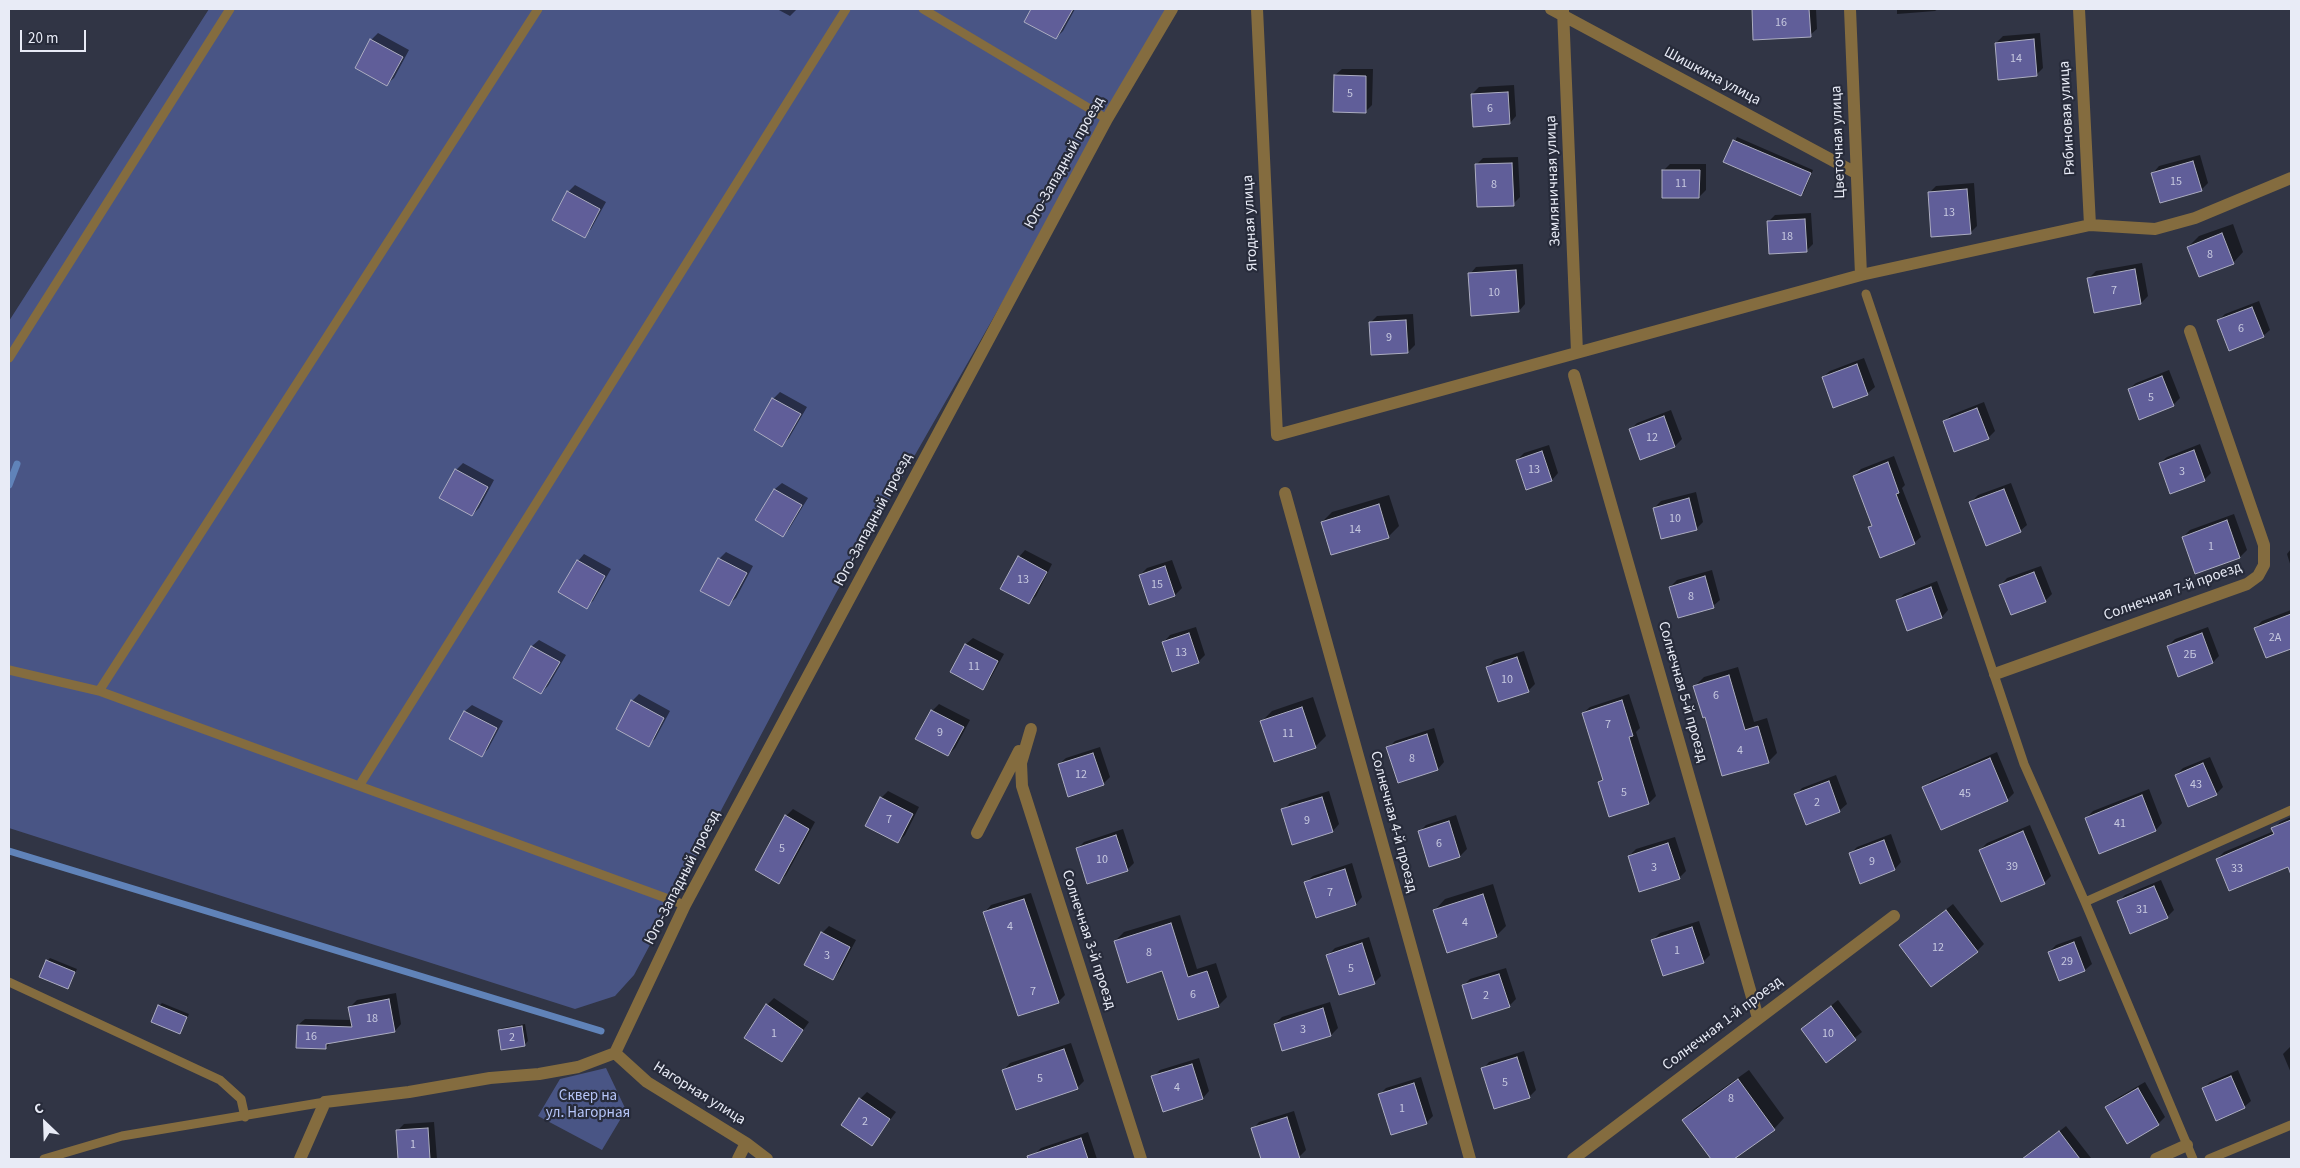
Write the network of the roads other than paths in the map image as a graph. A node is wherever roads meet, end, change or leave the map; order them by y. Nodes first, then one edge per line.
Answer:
1 (230, 9) edge
2 (538, 9) edge
3 (846, 9) edge
4 (923, 9) edge
5 (1172, 9) edge
6 (1257, 9) edge
7 (1551, 9) edge
8 (1850, 9) edge
9 (2079, 9) edge
10 (1563, 12) edge
11 (1107, 119) junction
12 (1856, 173) junction
13 (2291, 178) edge
14 (2090, 225) junction
15 (1861, 275) junction
16 (1866, 294) dead end
17 (2190, 331) dead end
18 (1577, 352) junction
19 (9, 358) edge
20 (1574, 375) dead end
21 (1285, 493) dead end
22 (9, 670) edge
23 (1994, 674) junction
24 (99, 691) junction
25 (359, 786) junction
26 (2291, 810) edge
27 (977, 832) dead end
28 (2085, 902) junction
29 (685, 905) junction
30 (1894, 916) dead end
31 (9, 982) edge
32 (1758, 1018) junction
33 (615, 1053) junction
34 (325, 1102) junction
35 (245, 1117) junction
36 (2291, 1125) edge
37 (746, 1143) junction
38 (2187, 1145) junction
39 (44, 1159) edge
40 (300, 1159) edge
41 (738, 1159) edge
42 (768, 1159) edge
43 (1141, 1159) edge
44 (1470, 1159) edge
45 (1573, 1159) edge
46 (2156, 1159) edge
47 (2193, 1159) edge
48 (2209, 1159) edge

1 - 19 lane
2 - 24 lane
3 - 25 lane
4 - 11 lane
5 - 11 street, Юго-Западный проезд
6 - 18 street, Ягодная улица
7 - 10 street, Шишкина улица
8 - 12 street, Цветочная улица
9 - 14 street, Рябиновая улица
10 - 12 street, Шишкина улица
10 - 18 street, Земляничная улица
11 - 29 street, Юго-Западный проезд
12 - 15 street, Цветочная улица
13 - 14 street
14 - 15 street
15 - 18 street
16 - 23 lane
17 - 23 street, Солнечная 7-й проезд
20 - 32 street, Солнечная 5-й проезд
21 - 44 street, Солнечная 4-й проезд
22 - 24 lane
23 - 28 lane
24 - 25 lane
25 - 29 lane
26 - 28 lane
27 - 43 street, Солнечная 3-й проезд
28 - 38 lane
29 - 33 street, Юго-Западный проезд
30 - 32 street, Солнечная 1-й проезд
31 - 35 lane
32 - 45 street, Солнечная 1-й проезд
33 - 34 street
33 - 37 street, Нагорная улица
34 - 35 lane
34 - 40 street
35 - 39 lane
36 - 48 lane
37 - 41 street
37 - 42 street, Нагорная улица
38 - 46 street
38 - 47 lane

